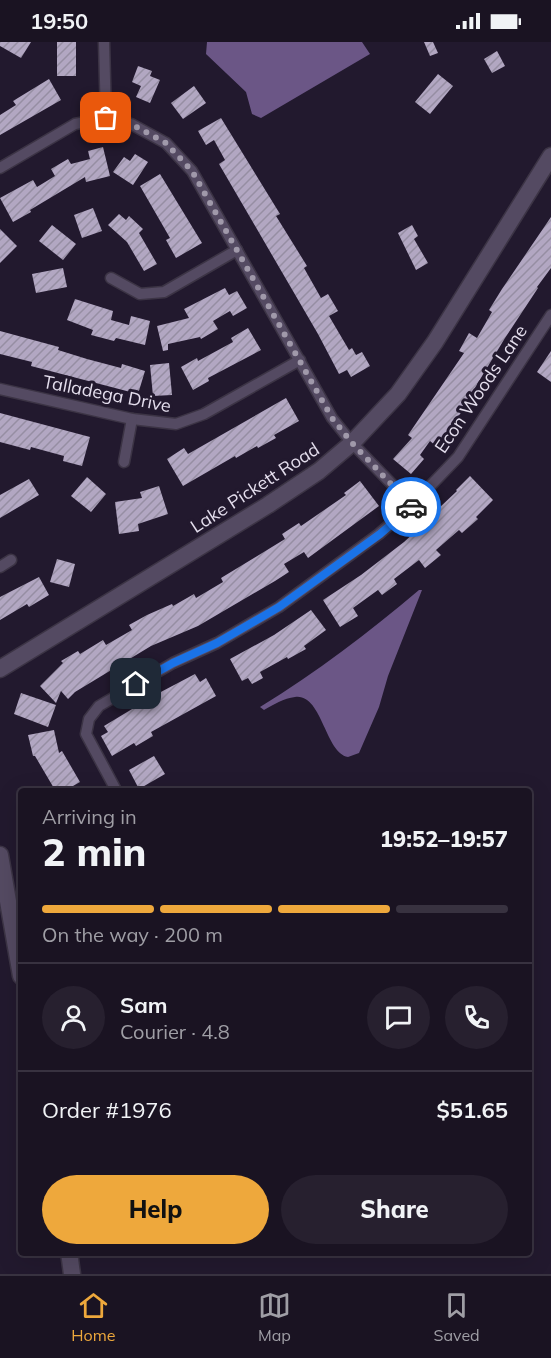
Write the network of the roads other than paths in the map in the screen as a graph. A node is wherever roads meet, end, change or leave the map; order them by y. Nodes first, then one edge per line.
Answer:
1 (104, 42) edge
2 (106, 118) junction
3 (551, 156) edge
4 (0, 168) edge
5 (237, 250) junction
6 (111, 278) dead end
7 (551, 315) edge
8 (300, 360) junction
9 (0, 389) edge
10 (132, 419) junction
11 (352, 443) junction
12 (124, 462) dead end
13 (412, 506) junction
14 (11, 560) dead end
15 (0, 567) edge
16 (0, 669) edge
17 (115, 788) edge
18 (0, 855) edge
19 (18, 959) edge
20 (70, 1256) edge
21 (72, 1274) edge

1 - 2 street
2 - 4 street
2 - 5 street
3 - 11 main road, Lake Pickett Road
5 - 6 street
5 - 8 street
7 - 13 street, Econ Woods Lane
8 - 10 street, Talladega Drive
8 - 11 street
9 - 10 street, Talladega Drive
10 - 12 street
11 - 13 street
11 - 16 main road, Lake Pickett Road
13 - 17 street, Econ Woods Lane
14 - 15 street
18 - 19 main road
20 - 21 main road

